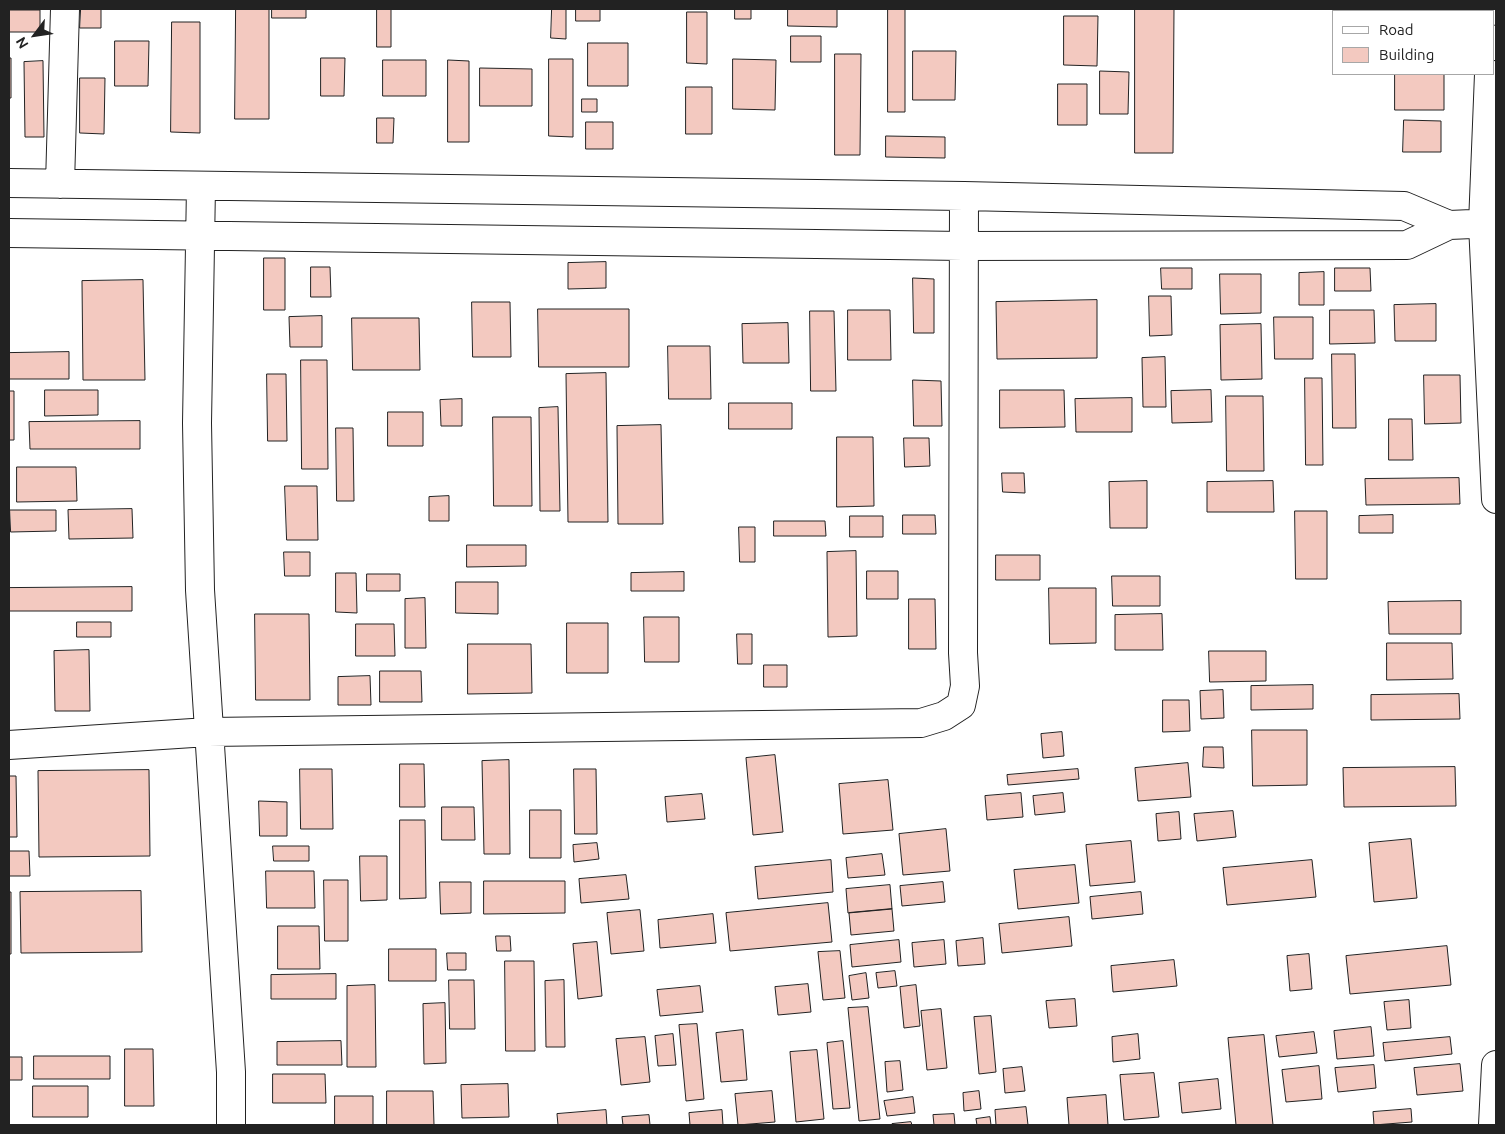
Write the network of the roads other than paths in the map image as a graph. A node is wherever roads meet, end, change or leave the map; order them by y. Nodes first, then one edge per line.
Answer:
1 (65, 9) edge
2 (1489, 75) edge
3 (9, 183) edge
4 (60, 184) junction
5 (201, 186) junction
6 (964, 196) junction
7 (1448, 224) junction
8 (1490, 224) edge
9 (9, 233) edge
10 (200, 235) junction
11 (963, 246) junction
12 (1496, 499) edge
13 (208, 732) junction
14 (9, 745) edge
15 (1496, 1065) edge
16 (231, 1125) edge
17 (1493, 1125) edge

1 - 4 street
2 - 8 street
3 - 4 street
4 - 5 street
5 - 6 street
5 - 10 street
6 - 7 street
6 - 11 street
7 - 8 street
7 - 11 street
8 - 12 street
9 - 10 street
10 - 11 street
10 - 13 street
11 - 13 street
13 - 14 street
13 - 16 street
15 - 17 street

